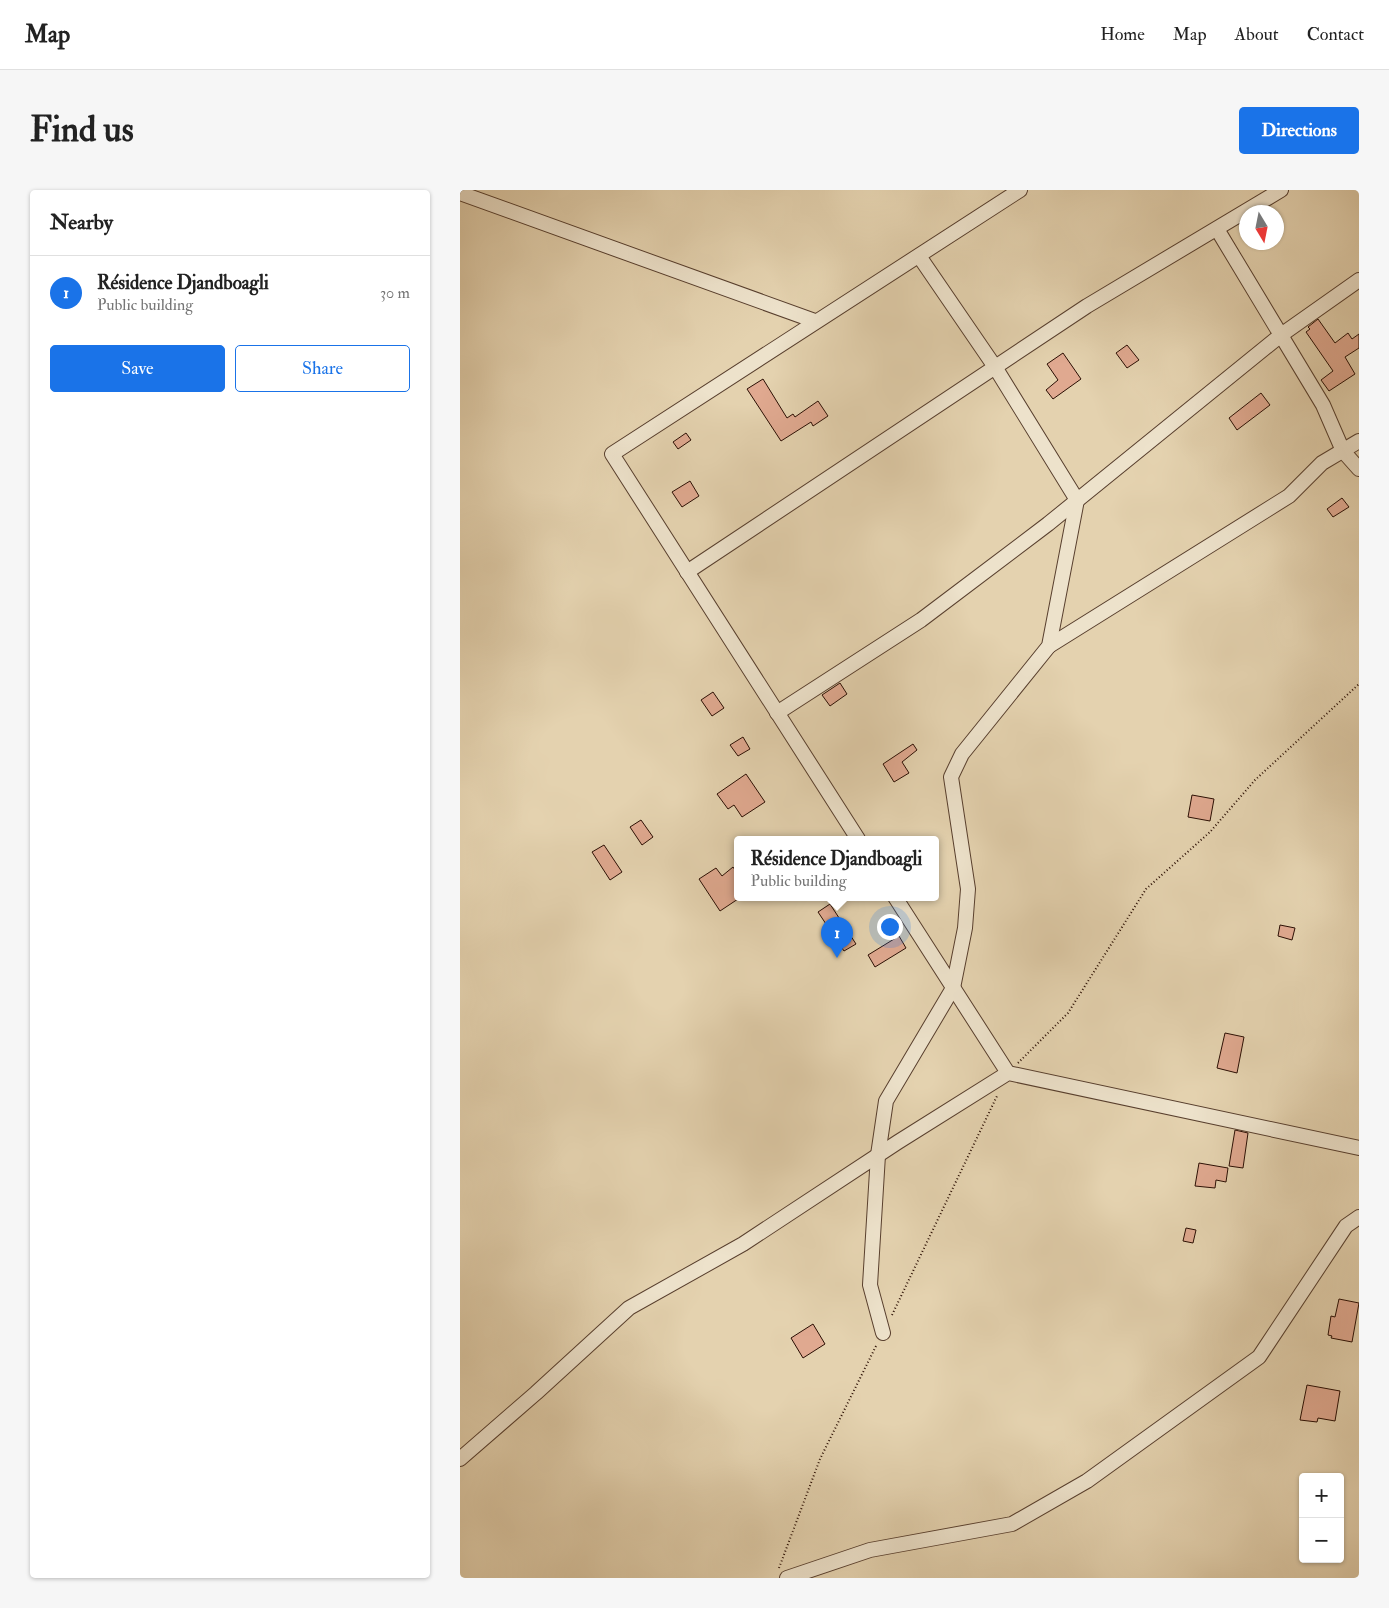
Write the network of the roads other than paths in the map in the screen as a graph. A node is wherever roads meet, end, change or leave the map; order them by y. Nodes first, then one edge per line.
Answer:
1 (1020, 190) edge
2 (1281, 190) edge
3 (460, 193) edge
4 (1217, 229) junction
5 (919, 256) junction
6 (1359, 280) edge
7 (815, 321) junction
8 (1281, 335) junction
9 (994, 368) junction
10 (1359, 441) edge
11 (1343, 451) junction
12 (1359, 469) edge
13 (1077, 500) junction
14 (687, 572) junction
15 (1049, 646) junction
16 (777, 713) junction
17 (856, 836) edge
18 (898, 901) edge
19 (953, 988) junction
20 (1008, 1073) junction
21 (1359, 1148) edge
22 (878, 1155) junction
23 (1359, 1217) edge
24 (883, 1333) road end
25 (460, 1459) edge
26 (782, 1573) edge

1 - 5 street
2 - 4 street
3 - 7 street
4 - 8 street
4 - 9 street
5 - 7 street
5 - 9 street
6 - 8 street
7 - 14 street
8 - 11 street
8 - 13 street
9 - 13 street
9 - 14 street
10 - 11 street
11 - 12 street
11 - 15 street
13 - 15 street
13 - 16 street
14 - 16 street
15 - 19 street
16 - 17 street
18 - 19 street
19 - 20 street
19 - 22 street
20 - 21 street
20 - 22 street
22 - 24 street
22 - 25 street
23 - 26 street

